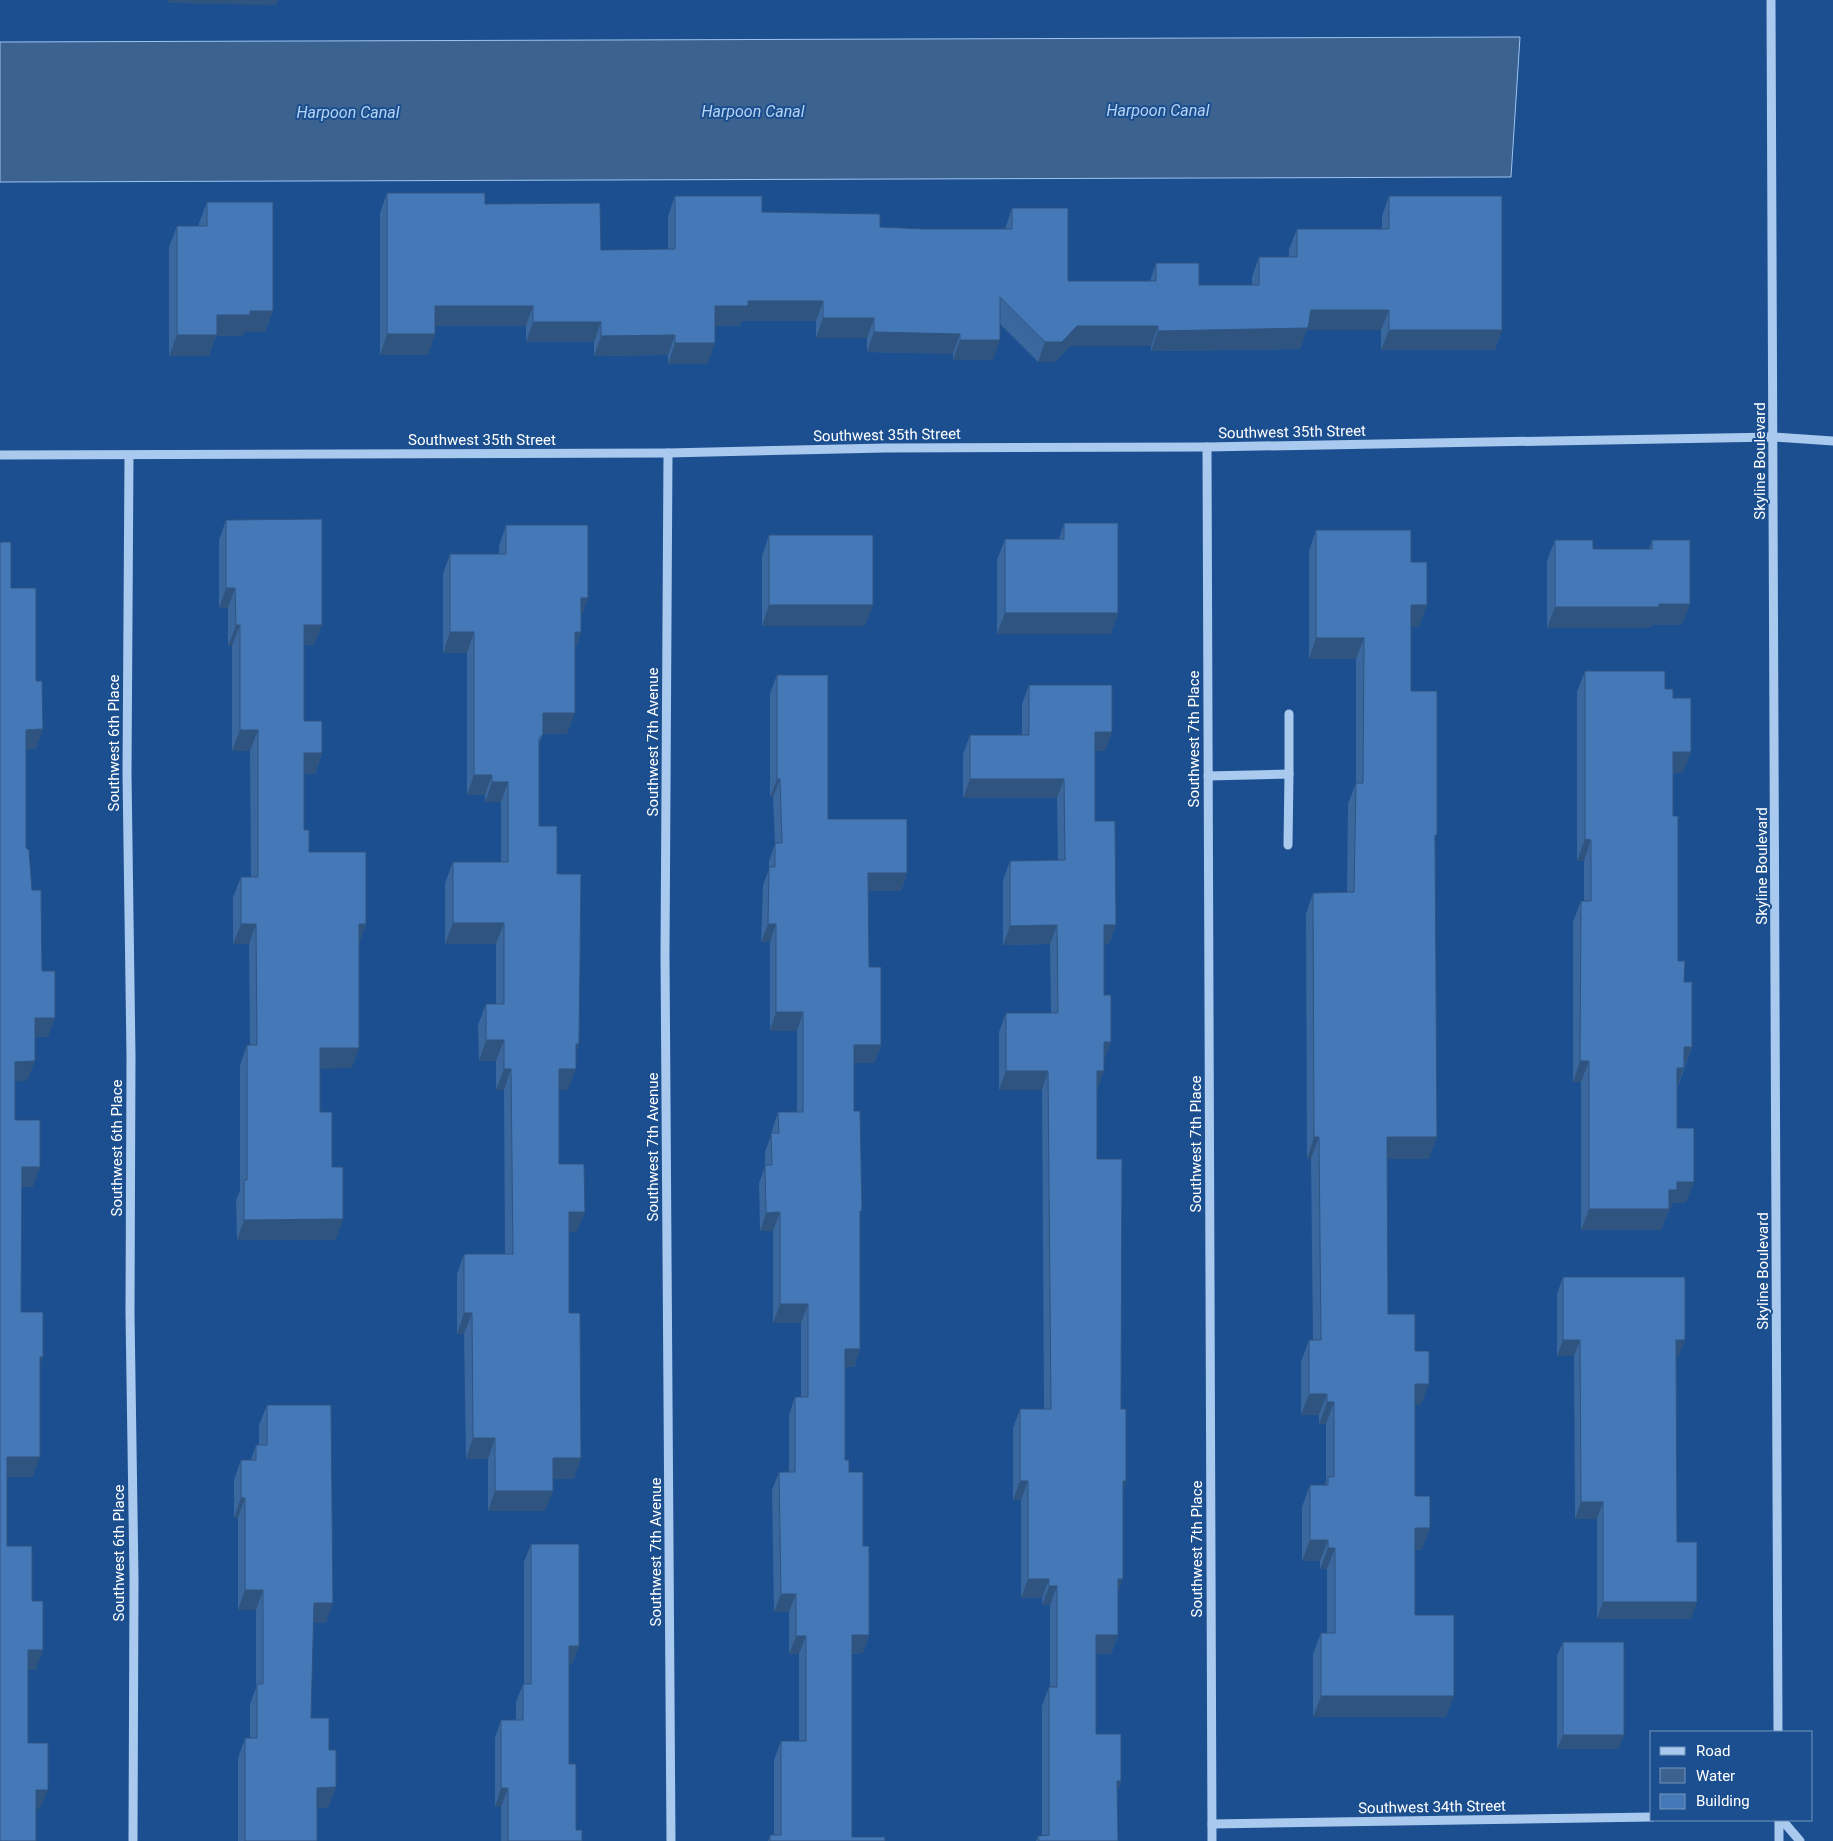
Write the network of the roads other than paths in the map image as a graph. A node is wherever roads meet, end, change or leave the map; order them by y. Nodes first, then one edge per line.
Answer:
1 (1770, 0) edge
2 (1774, 437) junction
3 (1833, 441) edge
4 (1207, 447) junction
5 (668, 453) junction
6 (0, 456) edge
7 (129, 456) junction
8 (1289, 714) dead end
9 (1289, 774) junction
10 (1208, 776) junction
11 (1288, 845) dead end
12 (1778, 1731) edge
13 (1650, 1817) edge
14 (1780, 1821) edge
15 (1781, 1821) edge
16 (1212, 1824) junction
17 (132, 1841) edge
18 (671, 1841) edge
19 (1212, 1841) edge
20 (1779, 1841) edge
21 (1800, 1841) edge

1 - 2 street, Skyline Boulevard
2 - 3 street, Southwest 35th Street
2 - 4 street, Southwest 35th Street
2 - 12 street, Skyline Boulevard
4 - 5 street, Southwest 35th Street
4 - 10 street, Southwest 7th Place
5 - 7 street, Southwest 35th Street
5 - 18 street, Southwest 7th Avenue
6 - 7 street, Southwest 35th Street
7 - 17 street, Southwest 6th Place
8 - 9 street
9 - 10 street
9 - 11 street
10 - 16 street, Southwest 7th Place
13 - 16 street, Southwest 34th Street
14 - 20 street
15 - 21 street
16 - 19 street, Southwest 7th Place

